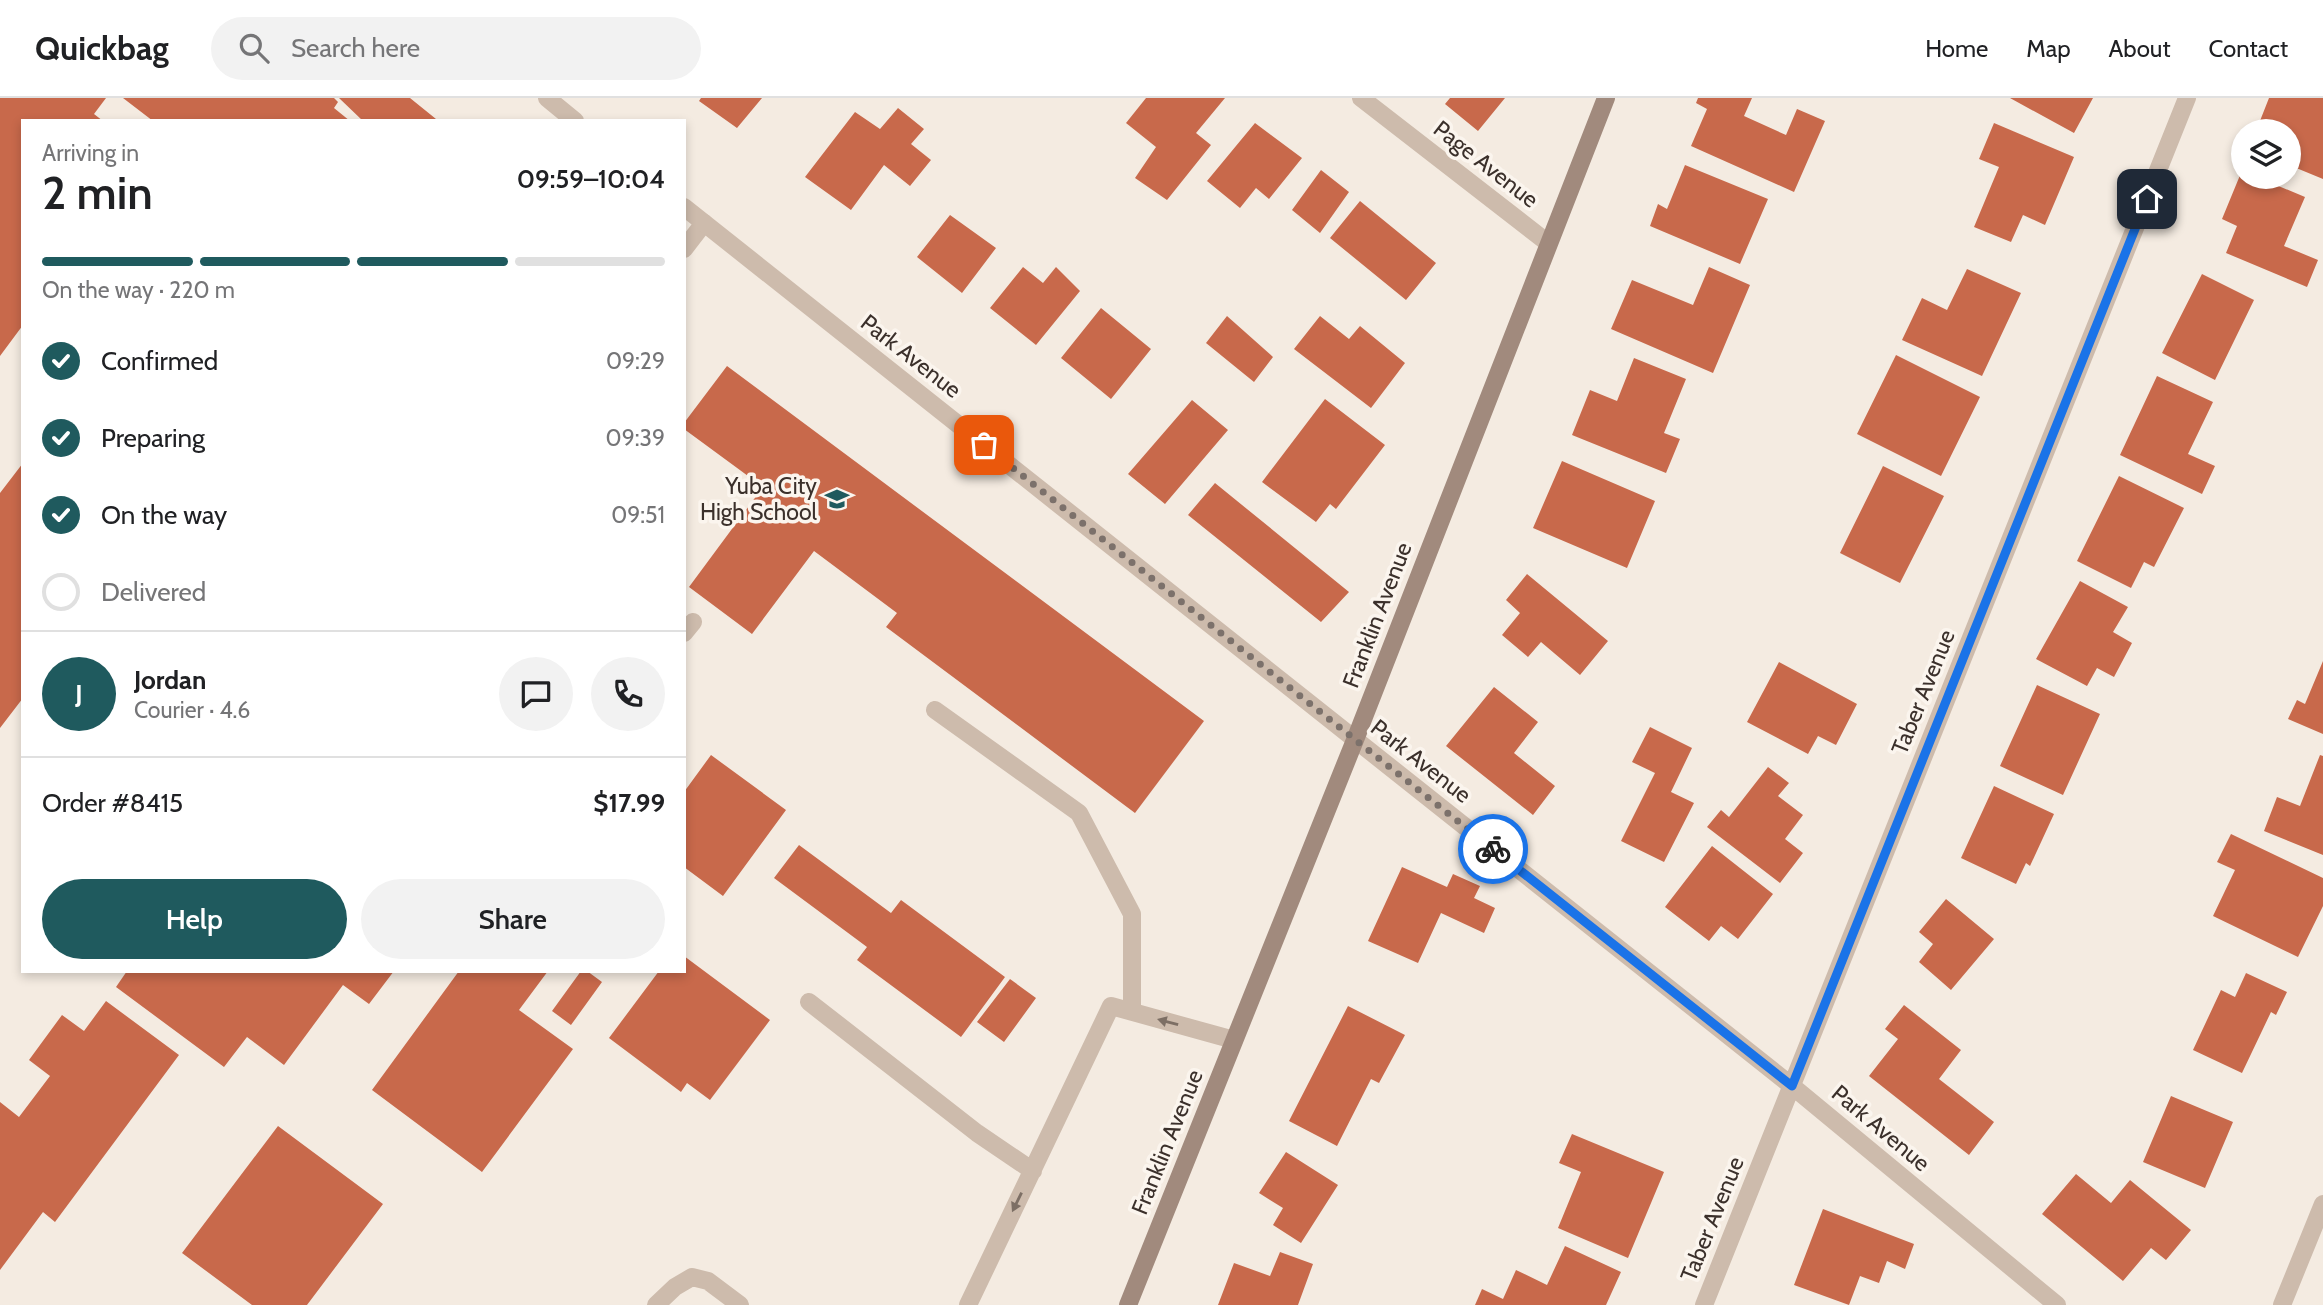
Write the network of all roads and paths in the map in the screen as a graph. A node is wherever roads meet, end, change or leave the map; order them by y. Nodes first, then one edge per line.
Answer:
1 (547, 98) edge
2 (1361, 98) edge
3 (1606, 98) edge
4 (2187, 98) edge
5 (573, 119) edge
6 (686, 209) edge
7 (704, 223) junction
8 (1548, 243) junction
9 (686, 246) edge
10 (935, 710) dead end
11 (1355, 740) junction
12 (809, 1002) dead end
13 (1132, 1012) junction
14 (1234, 1040) junction
15 (1792, 1086) junction
16 (1033, 1171) junction
17 (2323, 1203) edge
18 (656, 1305) edge
19 (740, 1305) edge
20 (968, 1305) edge
21 (1128, 1305) edge
22 (1704, 1305) edge
23 (2057, 1305) edge
24 (2282, 1305) edge

1 - 5 street
2 - 8 street, Page Avenue
3 - 8 street, Franklin Avenue
4 - 15 street, Taber Avenue
6 - 7 street, Park Avenue
7 - 9 street
7 - 11 street, Park Avenue
8 - 11 street, Franklin Avenue
10 - 13 street
11 - 14 street, Franklin Avenue
11 - 15 street, Park Avenue
12 - 16 street
14 -> 13 street
13 - 16 street
14 - 21 street, Franklin Avenue
15 - 22 street, Taber Avenue
15 - 23 street, Park Avenue
16 -> 20 street
17 - 24 street
18 - 19 street

